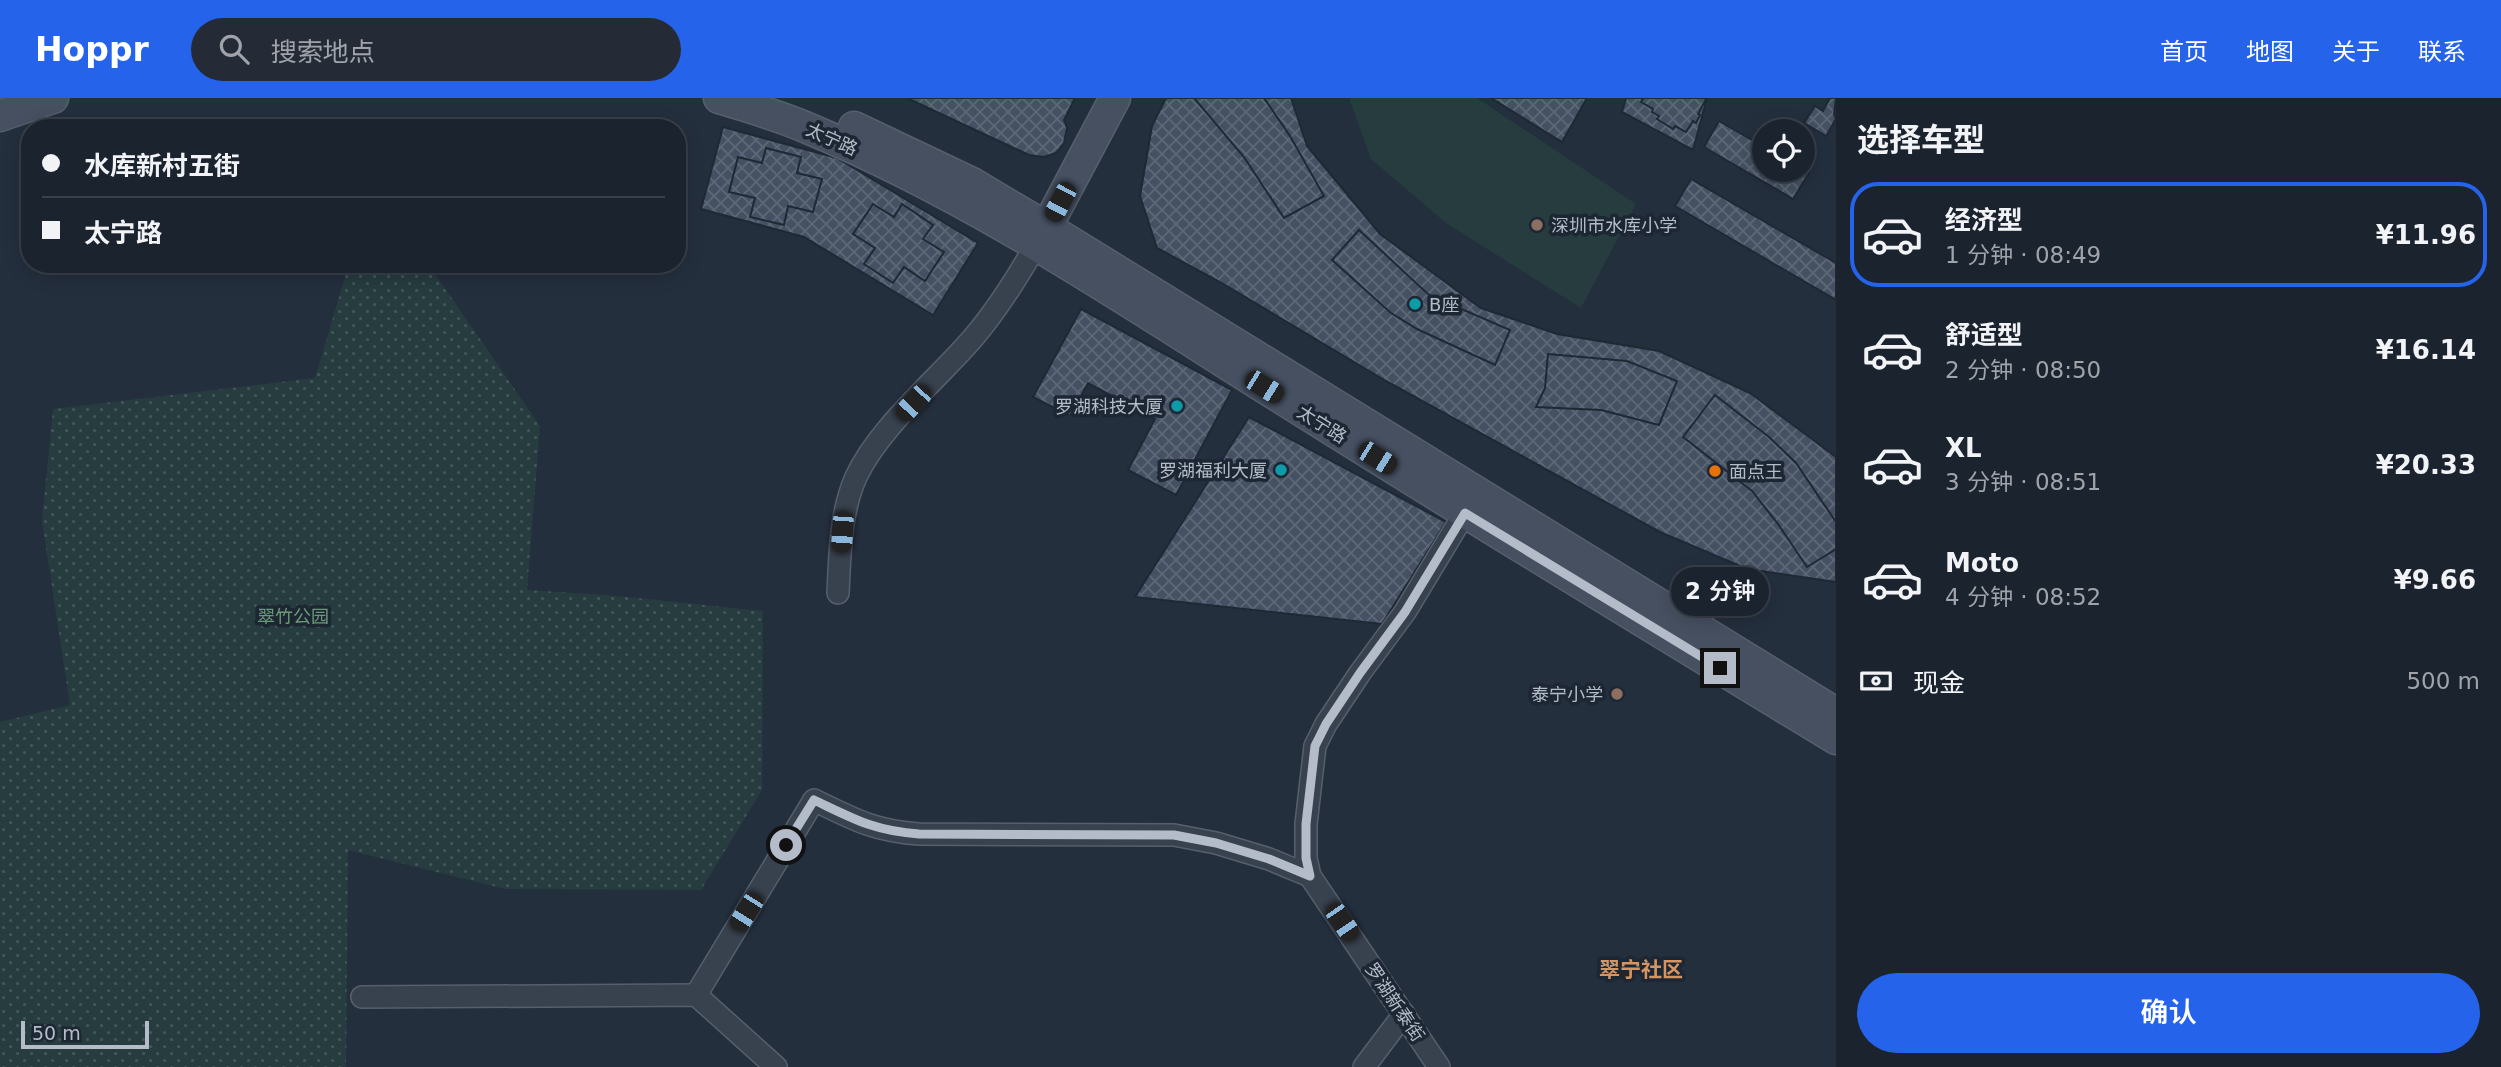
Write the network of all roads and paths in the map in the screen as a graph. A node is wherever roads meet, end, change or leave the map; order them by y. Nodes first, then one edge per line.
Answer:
1 (53, 98) edge
2 (719, 98) edge
3 (783, 98) edge
4 (1115, 98) edge
5 (0, 117) edge
6 (1041, 236) junction
7 (1471, 504) junction
8 (838, 593) dead end
9 (1836, 713) edge
10 (1836, 738) edge
11 (1310, 876) junction
12 (695, 995) junction
13 (362, 997) dead end
14 (1404, 1014) junction
15 (776, 1067) edge
16 (1364, 1067) edge
17 (1438, 1067) edge

1 - 5 main road
2 - 6 main road, 太宁路
3 - 6 main road, 太宁路
4 - 6 main road
6 - 7 main road, 太宁路
6 - 8 street
7 - 9 main road, 太宁路
7 - 10 main road, 太宁路
7 - 11 street, 罗湖新泰街
11 - 12 street
11 - 14 street, 罗湖新泰街
12 - 13 street
12 - 15 street
14 - 16 street
14 - 17 street, 罗湖新泰街

